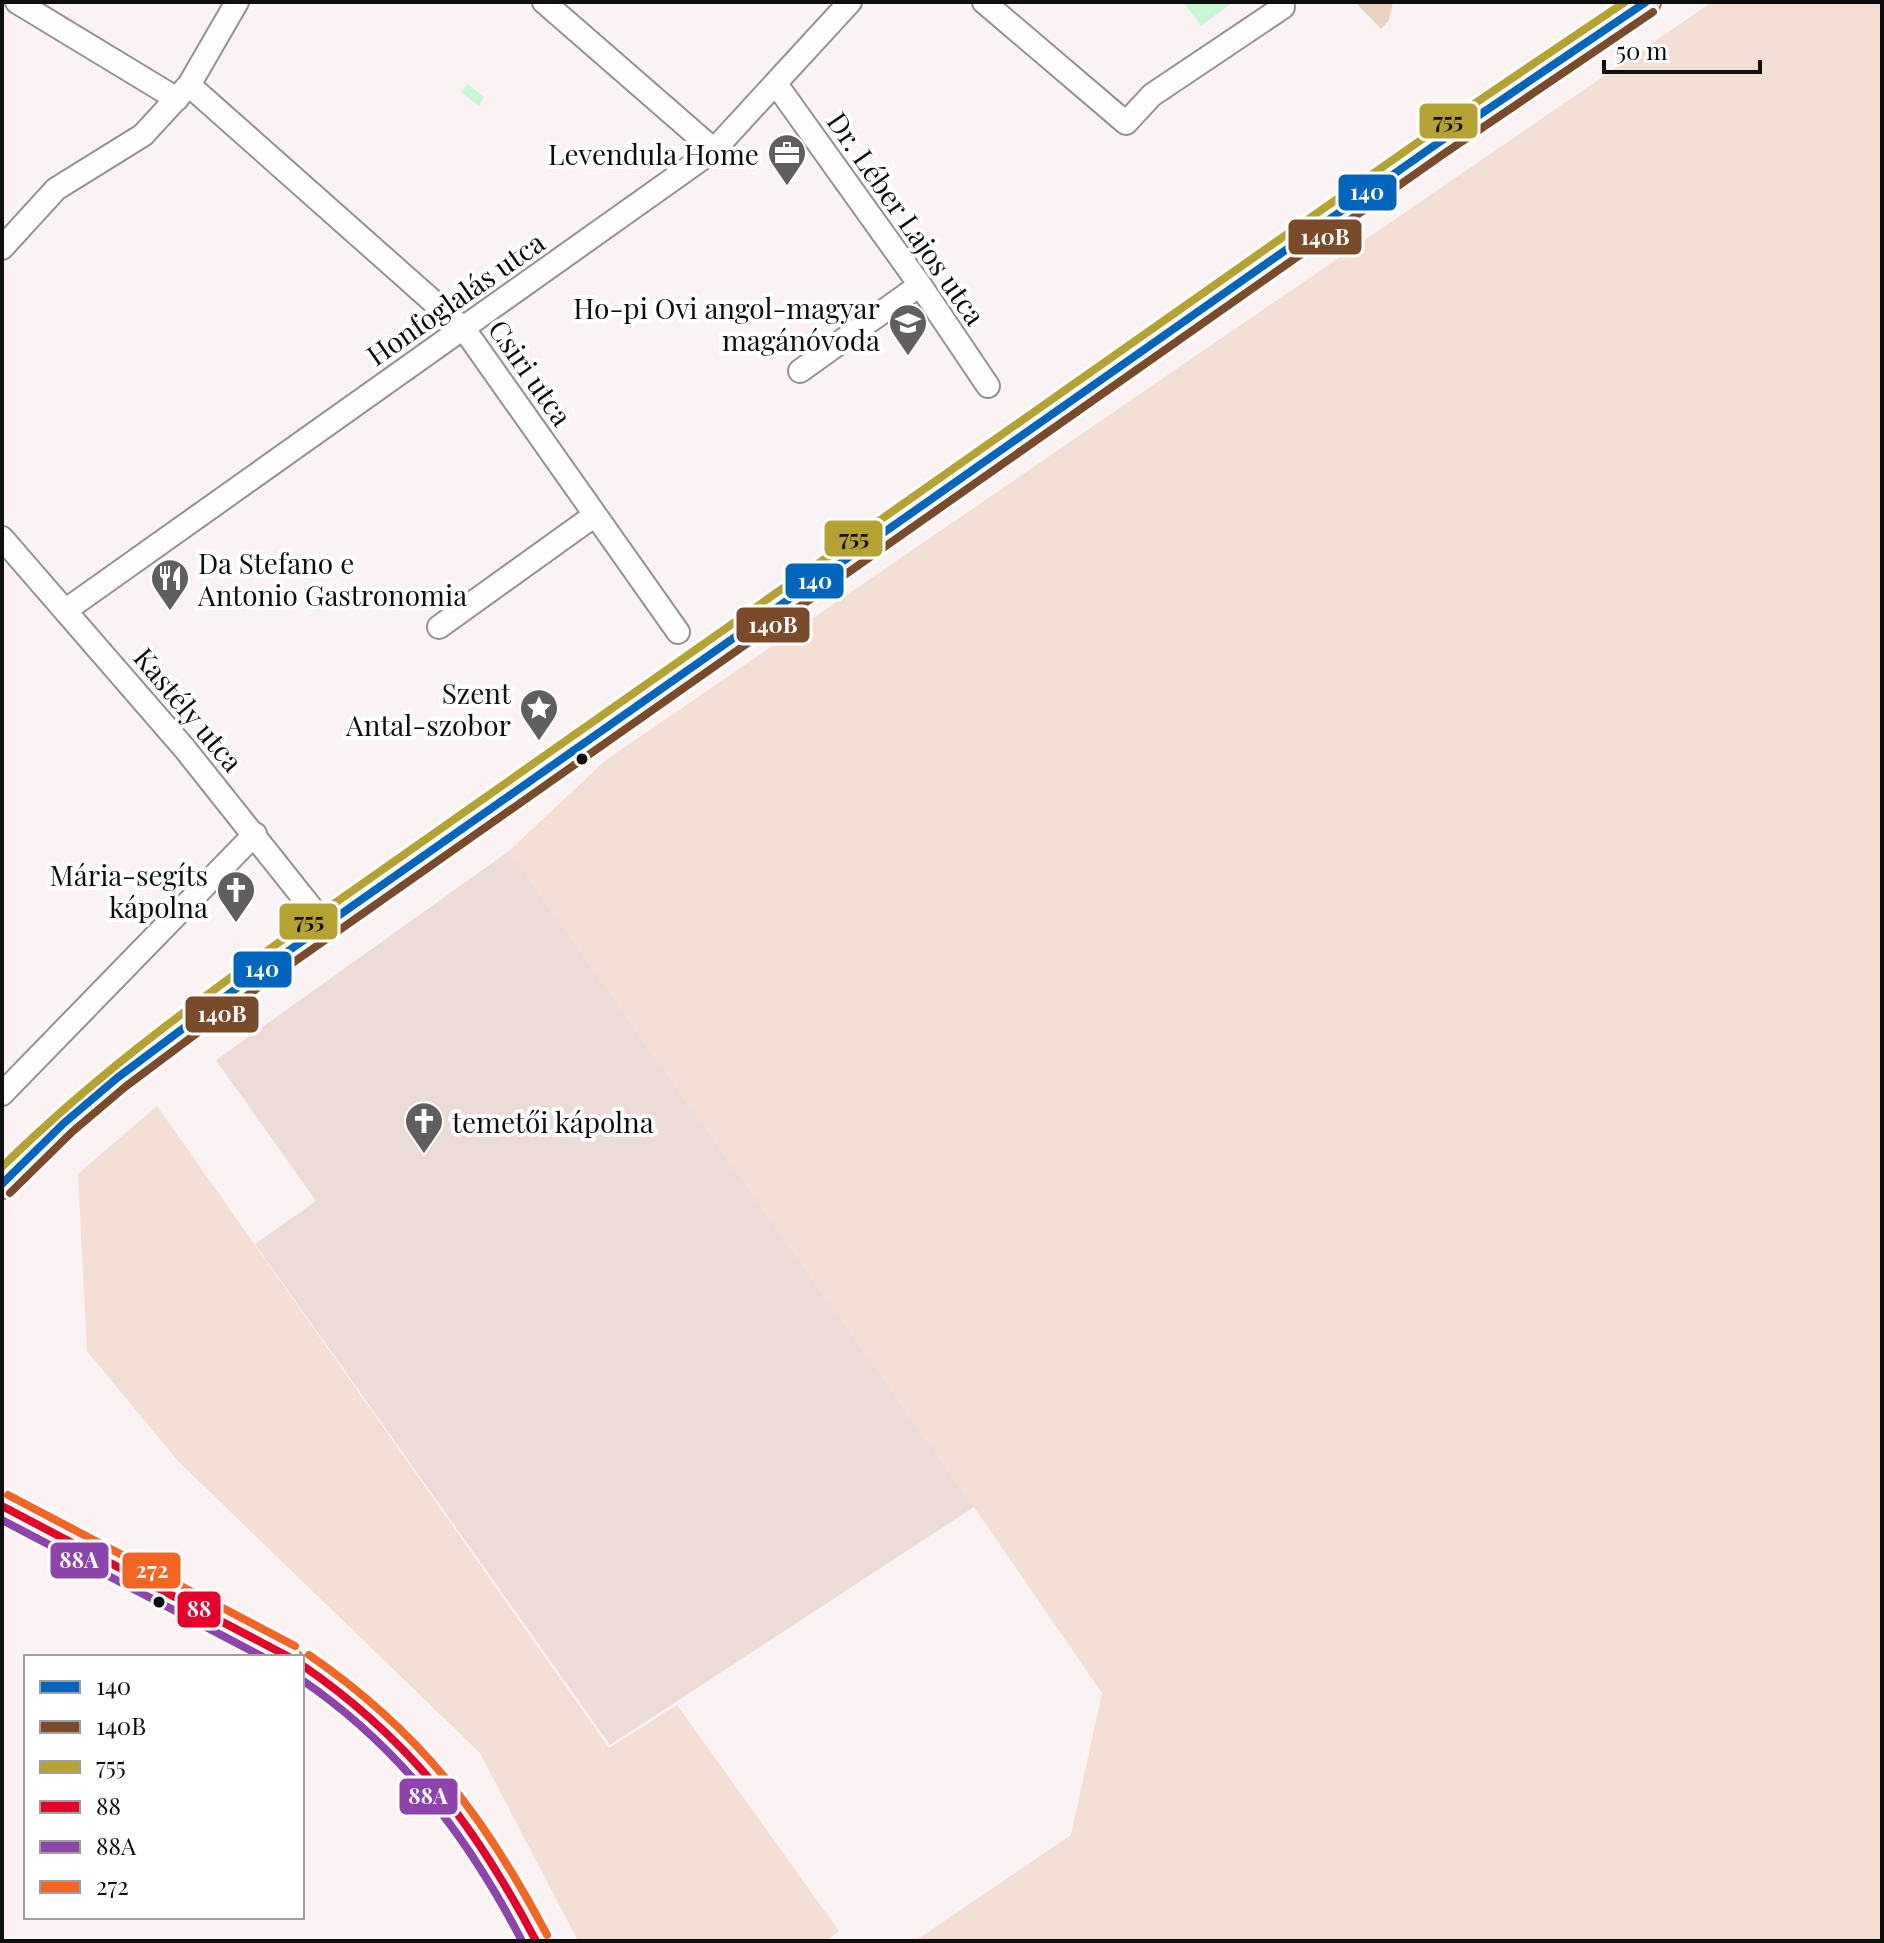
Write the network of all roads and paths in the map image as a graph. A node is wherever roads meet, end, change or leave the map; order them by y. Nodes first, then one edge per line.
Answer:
1 (17, 2) edge
2 (237, 2) edge
3 (544, 2) edge
4 (850, 2) edge
5 (984, 2) edge
6 (1646, 2) edge
7 (1283, 7) dead end
8 (776, 84) junction
9 (183, 92) junction
10 (714, 150) junction
11 (2, 248) edge
12 (920, 285) junction
13 (464, 329) junction
14 (800, 371) dead end
15 (988, 386) dead end
16 (595, 515) junction
17 (2, 538) edge
18 (66, 610) junction
19 (439, 627) dead end
20 (678, 632) dead end
21 (255, 834) junction
22 (325, 925) junction
23 (2, 1094) edge
24 (2, 1184) edge
25 (2, 1506) edge
26 (285, 1655) edge
27 (304, 1666) edge
28 (536, 1941) edge

1 - 9 street, Csiri utca
2 - 9 street
3 - 10 street
4 - 8 street, Honfoglalás utca
5 - 7 street
6 - 22 main road
8 - 10 street, Honfoglalás utca
8 - 12 street, Dr. Léber Lajos utca
9 - 11 street
9 - 13 street, Csiri utca
10 - 13 street, Honfoglalás utca
12 - 14 street
12 - 15 street, Dr. Léber Lajos utca
13 - 16 street, Csiri utca
13 - 18 street, Honfoglalás utca
16 - 19 street
16 - 20 street, Csiri utca
17 - 18 street, Kastély utca
18 - 21 street, Kastély utca
21 - 22 street, Kastély utca
21 - 23 street
22 - 24 main road
25 - 26 street
27 - 28 street

